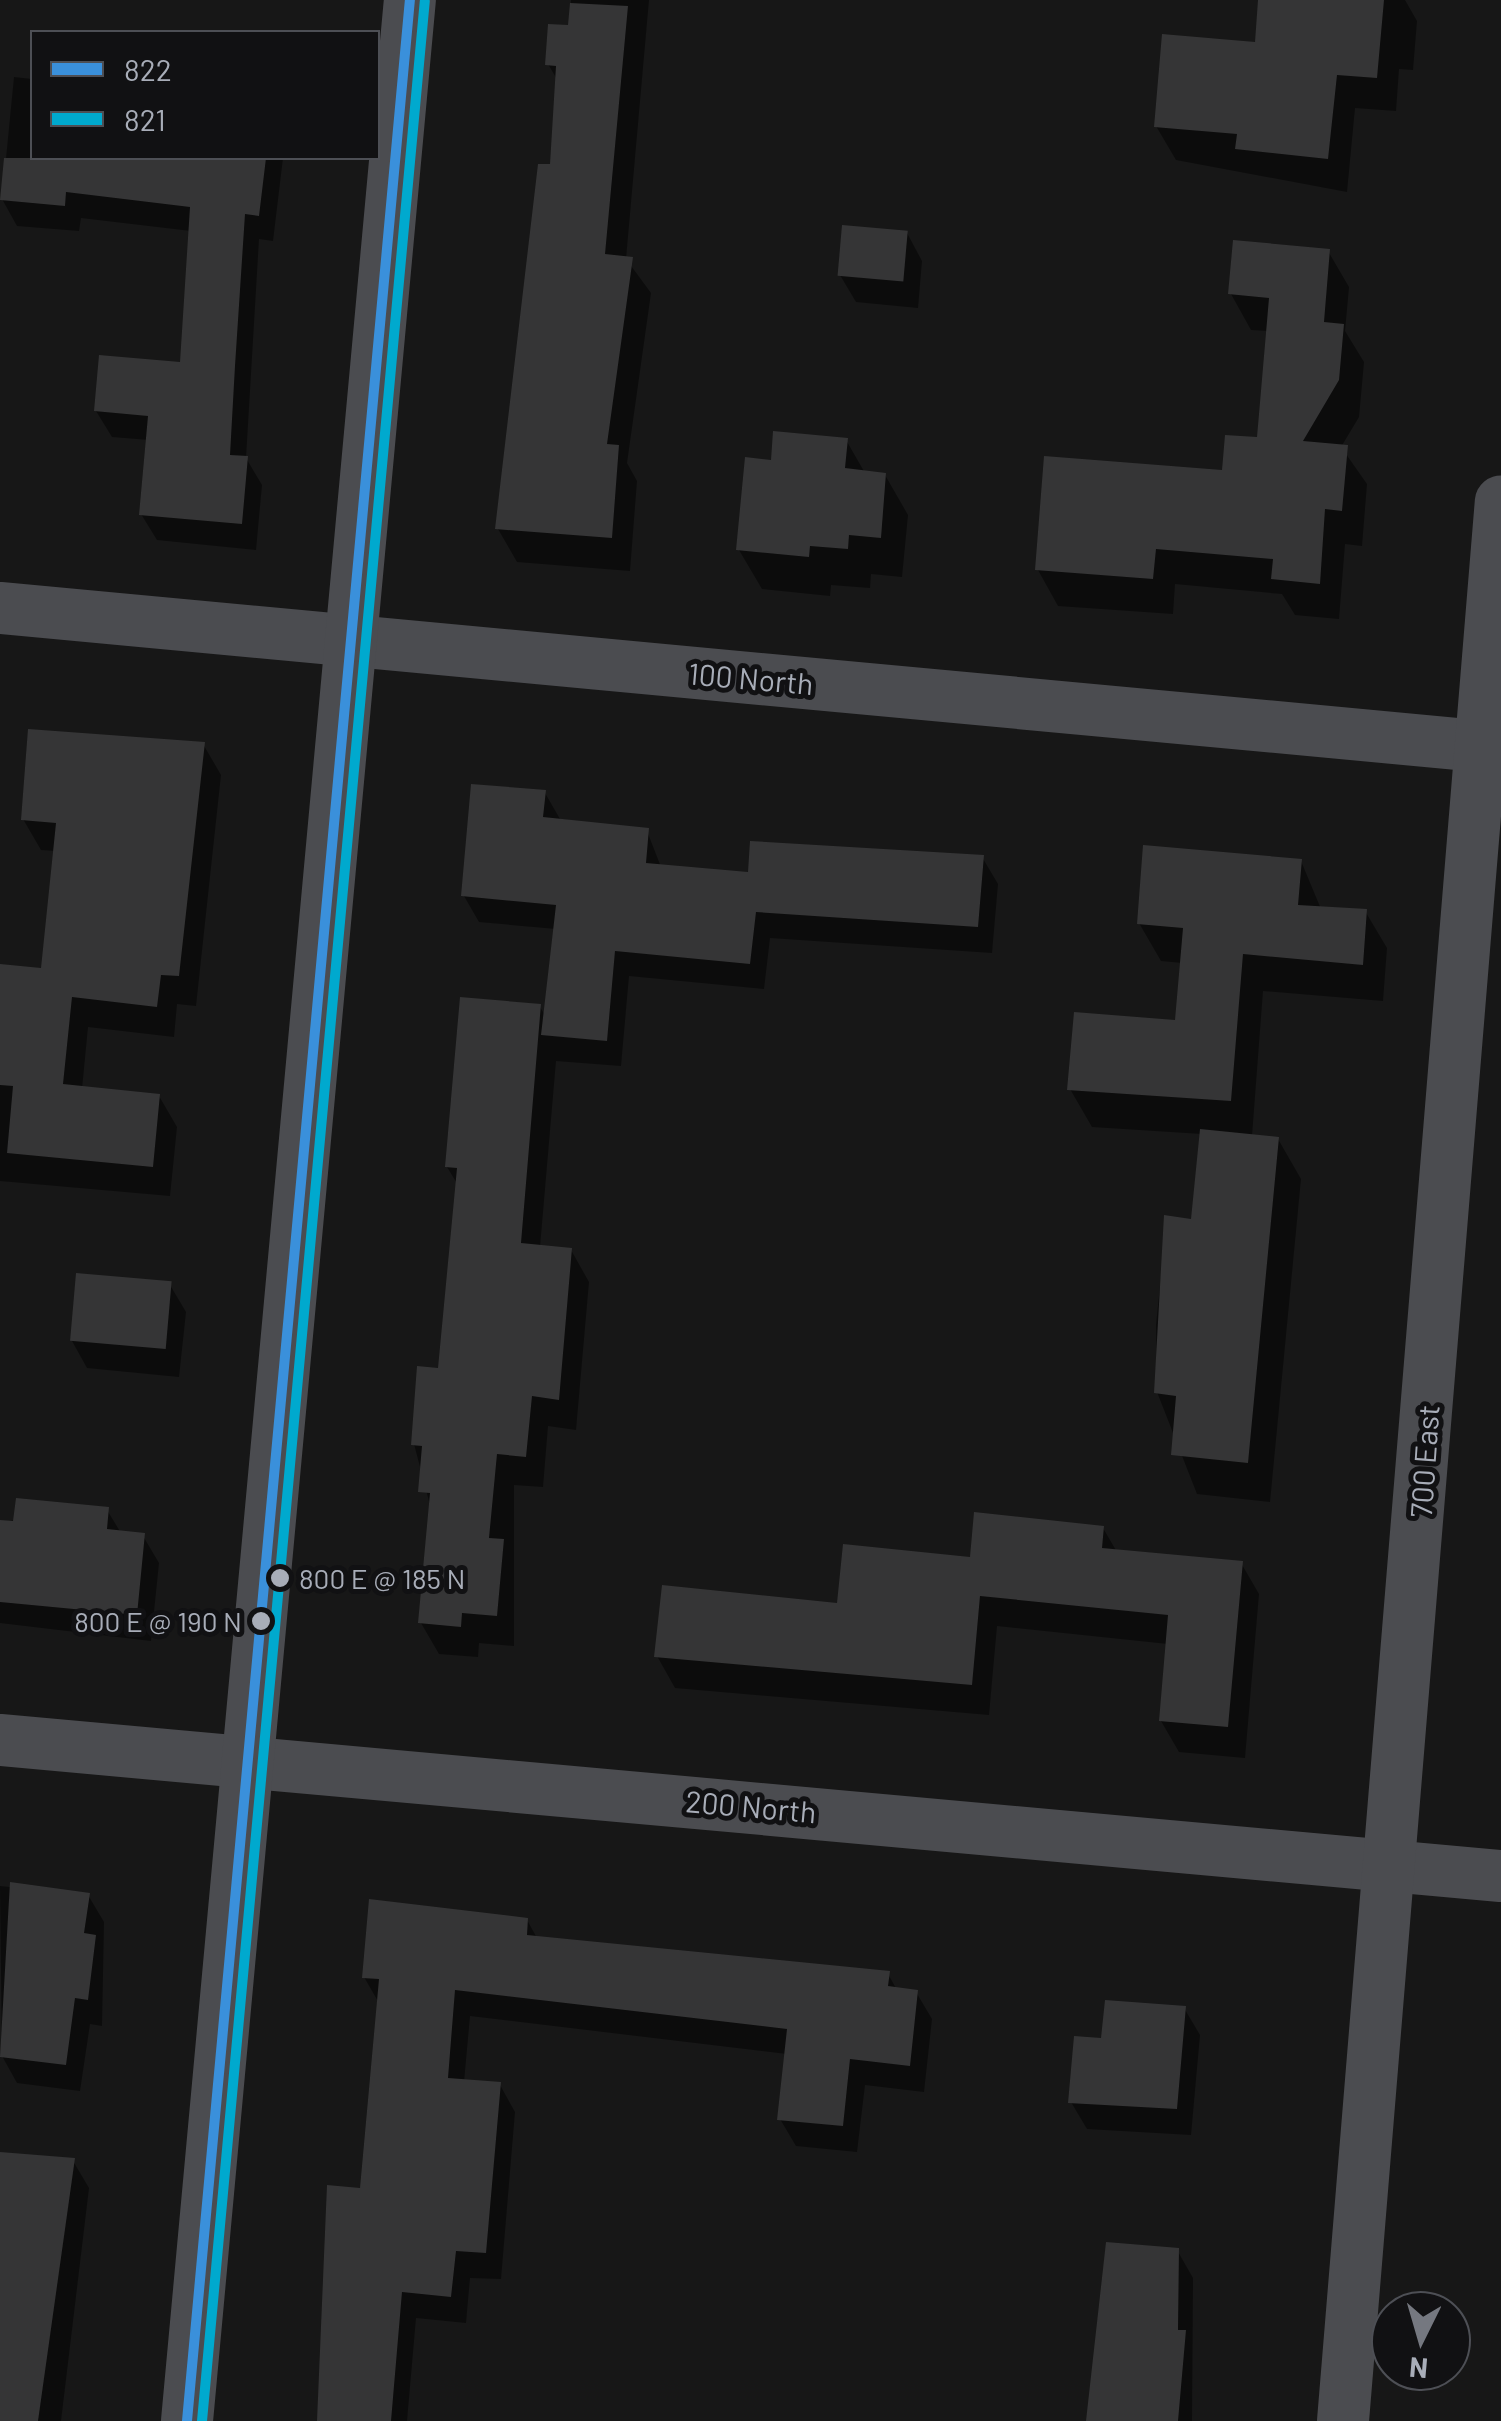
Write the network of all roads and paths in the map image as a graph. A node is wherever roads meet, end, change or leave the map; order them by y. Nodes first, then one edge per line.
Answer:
1 (410, 0) edge
2 (1501, 500) edge
3 (0, 608) edge
4 (354, 642) junction
5 (1489, 747) edge
6 (0, 1740) edge
7 (250, 1762) junction
8 (1394, 1865) junction
9 (1501, 1876) edge
10 (187, 2421) edge
11 (1344, 2421) edge

1 - 4 street
2 - 5 street, 700 East
3 - 4 street, 100 North
4 - 5 street, 100 North
4 - 7 street
5 - 8 street, 700 East
6 - 7 street, 200 North
7 - 8 street, 200 North
7 - 10 street
8 - 9 street, 200 North
8 - 11 street, 700 East

